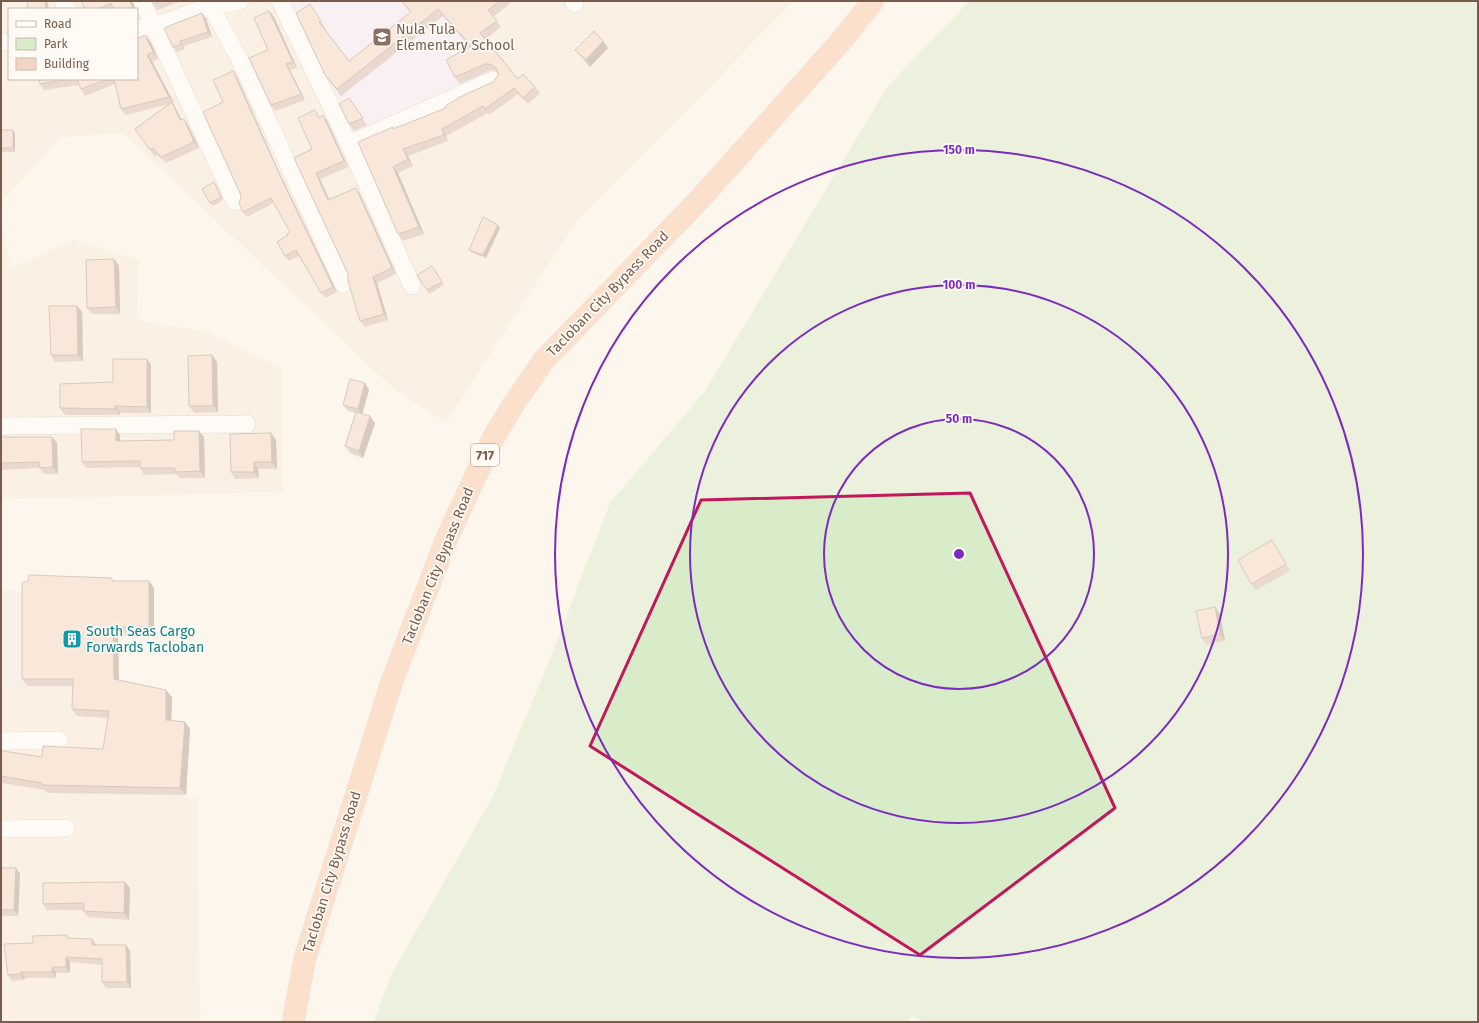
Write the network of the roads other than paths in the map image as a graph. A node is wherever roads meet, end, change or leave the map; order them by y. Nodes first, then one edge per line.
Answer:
1 (142, 1) edge
2 (240, 1) edge
3 (280, 1) edge
4 (873, 1) edge
5 (210, 4) edge
6 (154, 26) junction
7 (138, 29) edge
8 (493, 80) edge
9 (348, 144) junction
10 (234, 202) dead end
11 (343, 284) dead end
12 (412, 286) dead end
13 (248, 424) dead end
14 (1, 426) edge
15 (60, 740) dead end
16 (1, 741) edge
17 (66, 828) dead end
18 (1, 829) edge
19 (293, 1022) edge

1 - 6 street
2 - 5 street
3 - 9 street
4 - 19 highway, Tacloban City Bypass Road / 717
5 - 6 street
5 - 11 street
6 - 7 street
6 - 10 street
8 - 9 street
9 - 12 street
13 - 14 street
15 - 16 street
17 - 18 street

